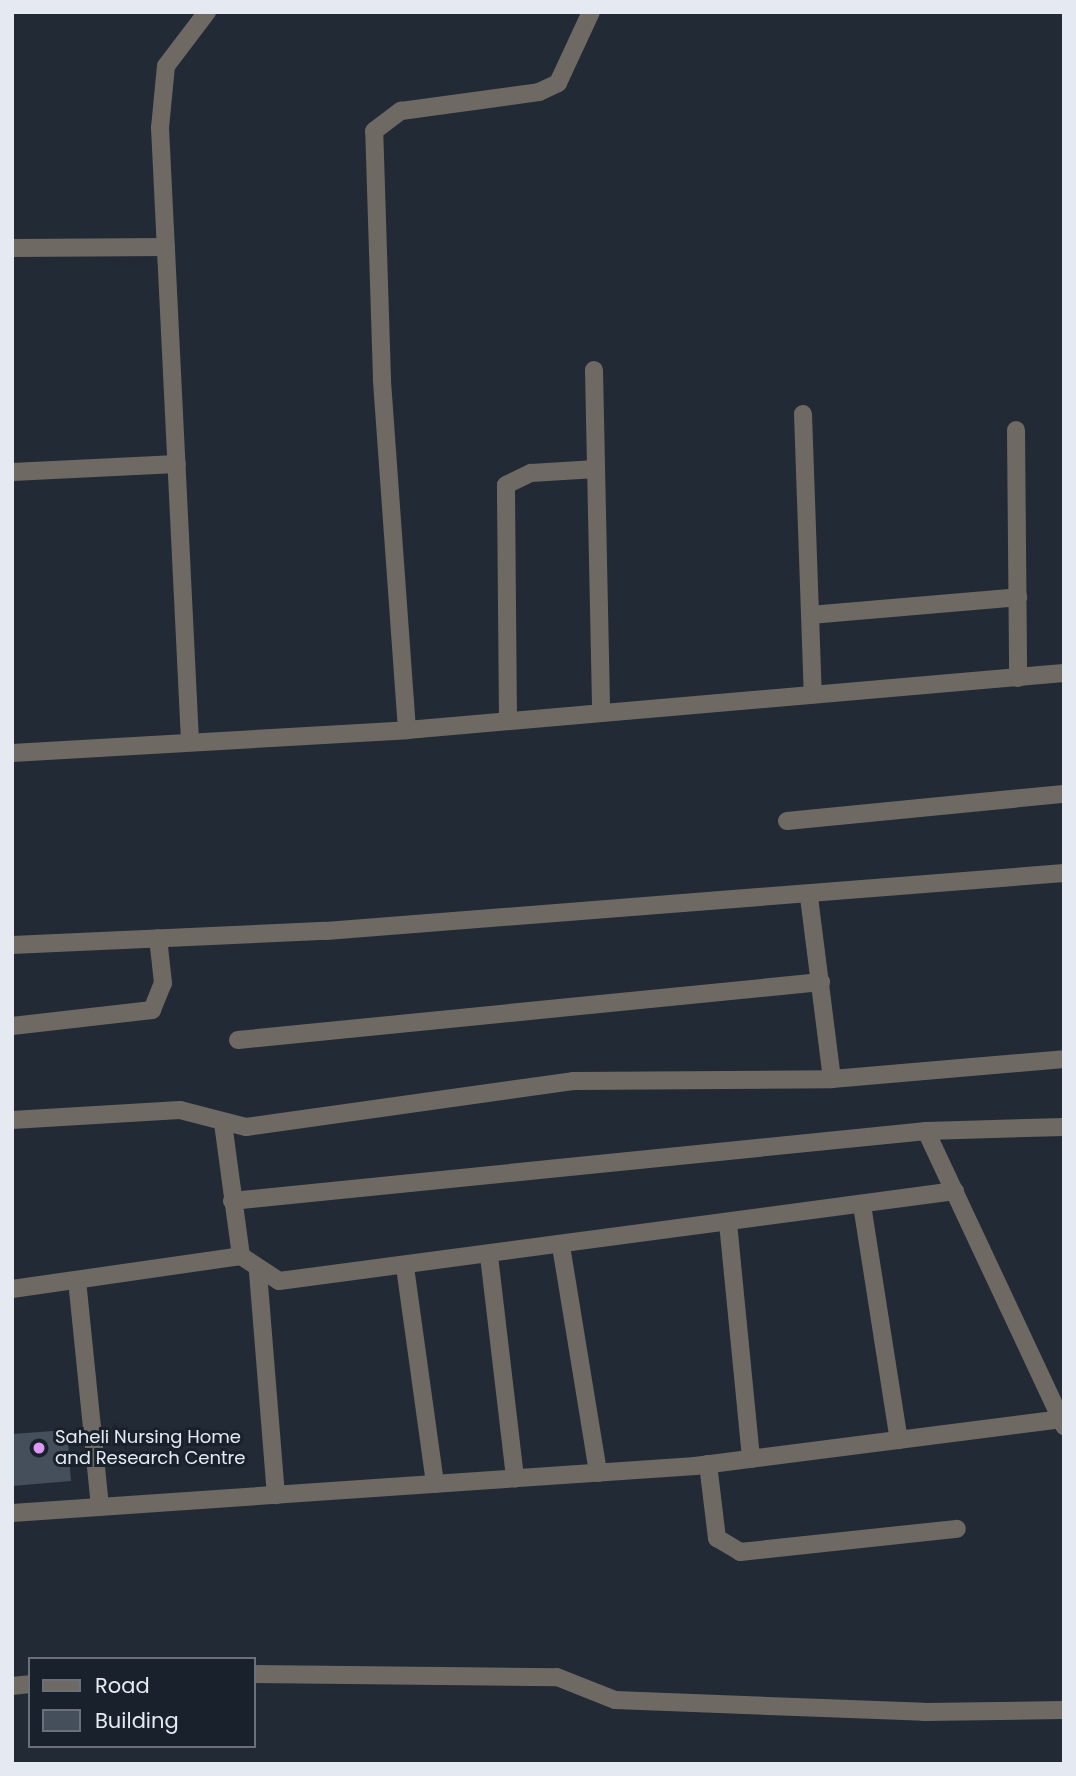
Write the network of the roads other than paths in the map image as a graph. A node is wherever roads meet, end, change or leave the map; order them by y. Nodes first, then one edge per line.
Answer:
1 (207, 12) edge
2 (591, 12) edge
3 (166, 247) junction
4 (12, 248) edge
5 (594, 370) dead end
6 (803, 414) dead end
7 (1016, 430) dead end
8 (177, 464) junction
9 (596, 469) junction
10 (12, 472) edge
11 (1017, 597) junction
12 (810, 615) junction
13 (1064, 673) edge
14 (1018, 678) junction
15 (813, 694) junction
16 (601, 711) junction
17 (508, 720) junction
18 (407, 730) junction
19 (190, 741) junction
20 (12, 753) edge
21 (1064, 794) edge
22 (787, 821) dead end
23 (1064, 873) edge
24 (809, 897) junction
25 (158, 938) junction
26 (12, 945) edge
27 (821, 982) junction
28 (12, 1026) edge
29 (238, 1040) dead end
30 (1064, 1059) edge
31 (832, 1079) junction
32 (12, 1120) edge
33 (223, 1123) junction
34 (1064, 1127) edge
35 (926, 1131) junction
36 (955, 1191) junction
37 (232, 1201) junction
38 (862, 1205) junction
39 (728, 1223) junction
40 (561, 1246) junction
41 (241, 1256) junction
42 (489, 1256) junction
43 (405, 1267) junction
44 (258, 1272) junction
45 (77, 1280) junction
46 (12, 1289) edge
47 (1063, 1422) edge
48 (899, 1440) junction
49 (751, 1459) junction
50 (708, 1464) junction
51 (598, 1472) junction
52 (515, 1478) junction
53 (435, 1484) junction
54 (276, 1495) junction
55 (100, 1507) junction
56 (12, 1513) edge
57 (957, 1529) dead end
58 (256, 1674) edge
59 (1064, 1710) edge

1 - 3 street
2 - 18 street
3 - 4 street
3 - 8 street
5 - 9 street
6 - 12 street
7 - 11 street
8 - 10 street
8 - 19 street
9 - 16 street
9 - 17 street
11 - 12 street
11 - 14 street
12 - 15 street
13 - 14 street
14 - 15 street
15 - 16 street
16 - 17 street
17 - 18 street
18 - 19 street
19 - 20 street
21 - 22 street
23 - 24 street
24 - 25 street
24 - 27 street
25 - 26 street
25 - 28 street
27 - 29 street
27 - 31 street
30 - 31 street
31 - 33 street
32 - 33 street
33 - 37 street
34 - 35 street
35 - 36 street
35 - 37 street
36 - 38 street
36 - 47 street
37 - 41 street
38 - 39 street
38 - 48 street
39 - 40 street
39 - 49 street
40 - 42 street
40 - 51 street
41 - 44 street
41 - 45 street
42 - 43 street
42 - 52 street
43 - 44 street
43 - 53 street
44 - 54 street
45 - 46 street
45 - 55 street
47 - 48 street
48 - 49 street
49 - 50 street
50 - 51 street
50 - 57 street
51 - 52 street
52 - 53 street
53 - 54 street
54 - 55 street
55 - 56 street
58 - 59 street

